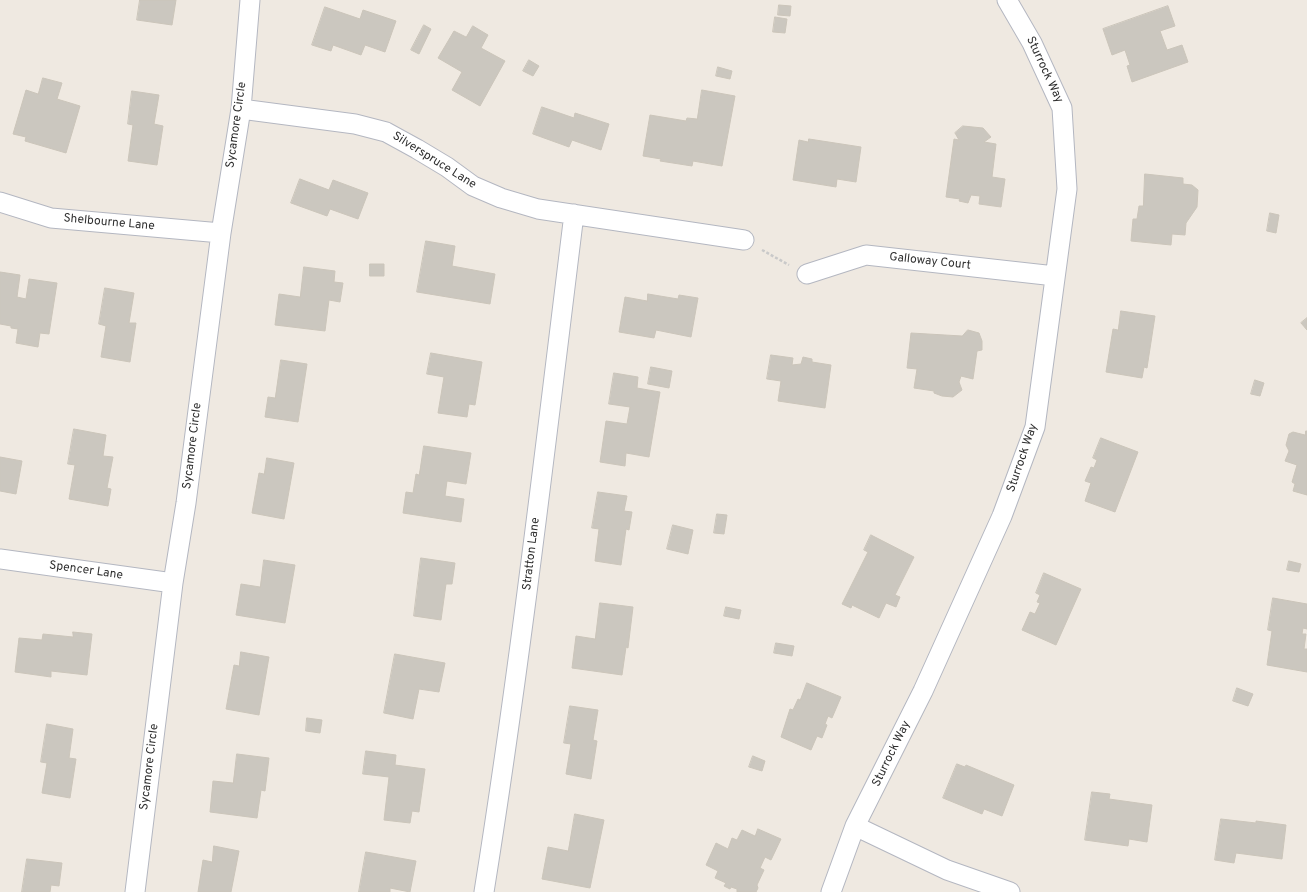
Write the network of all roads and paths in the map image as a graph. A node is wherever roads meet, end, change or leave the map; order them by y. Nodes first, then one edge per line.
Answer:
1 (250, 0) edge
2 (1007, 0) edge
3 (241, 109) junction
4 (0, 202) edge
5 (574, 214) junction
6 (221, 233) junction
7 (744, 240) joint
8 (807, 274) joint
9 (1055, 276) junction
10 (0, 559) edge
11 (173, 583) junction
12 (855, 826) junction
13 (135, 892) edge
14 (484, 892) edge
15 (831, 892) edge
16 (1010, 892) edge

1 - 3 street, Sycamore Circle
2 - 9 street, Sturrock Way
3 - 5 street, Silverspruce Lane
3 - 6 street, Sycamore Circle
4 - 6 street, Shelbourne Lane
5 - 7 street, Silverspruce Lane
5 - 14 street, Stratton Lane
6 - 11 street, Sycamore Circle
7 - 8 path
8 - 9 street, Galloway Court
9 - 12 street, Sturrock Way
10 - 11 street, Spencer Lane
11 - 13 street, Sycamore Circle
12 - 15 street, Sturrock Way
12 - 16 street

